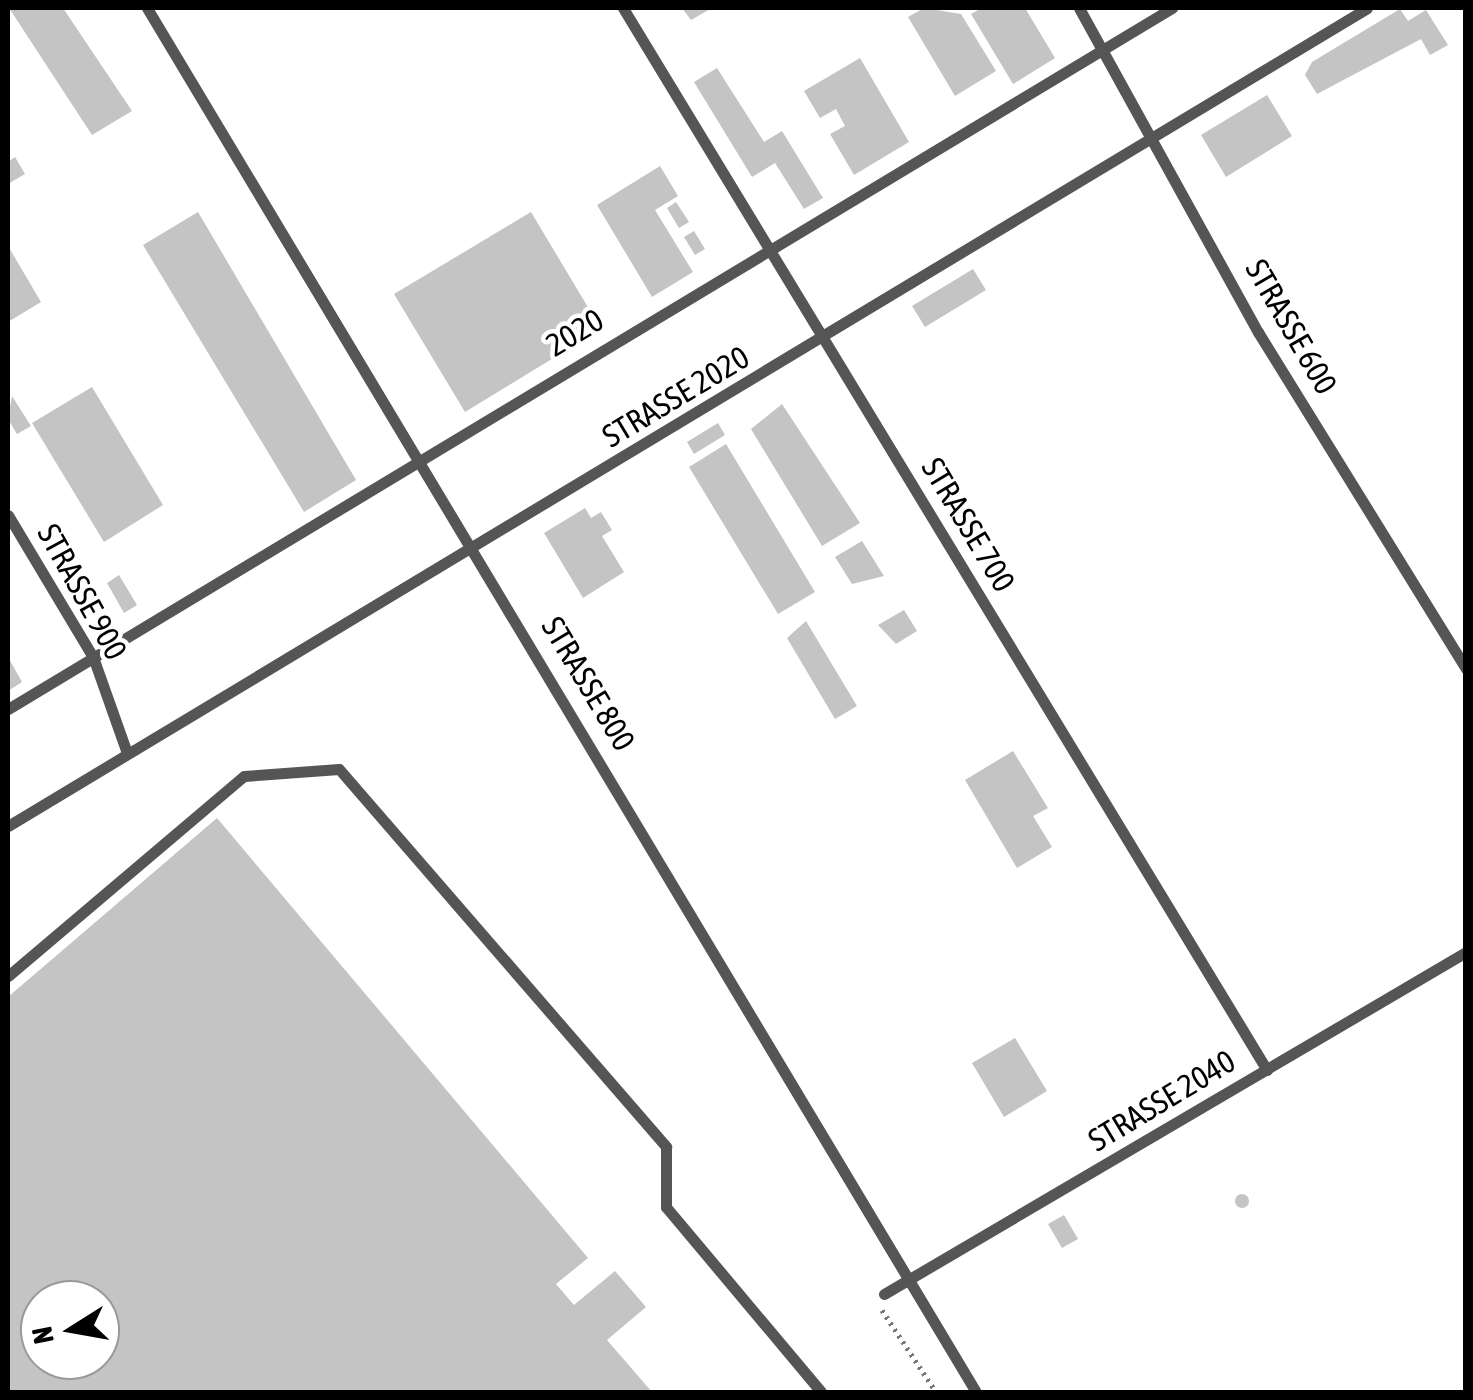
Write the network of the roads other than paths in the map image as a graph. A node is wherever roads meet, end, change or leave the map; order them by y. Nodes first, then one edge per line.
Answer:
1 (147, 8) edge
2 (623, 8) edge
3 (1079, 8) edge
4 (1172, 8) edge
5 (1368, 8) edge
6 (1104, 50) junction
7 (1155, 136) junction
8 (766, 246) junction
9 (822, 338) junction
10 (421, 458) junction
11 (8, 515) edge
12 (476, 548) junction
13 (93, 657) junction
14 (1466, 669) edge
15 (8, 709) edge
16 (126, 752) junction
17 (8, 826) edge
18 (1466, 952) edge
19 (8, 976) edge
20 (1268, 1070) junction
21 (909, 1280) junction
22 (884, 1294) road end
23 (821, 1392) edge
24 (976, 1392) edge

1 - 10 lane, STRASSE 800
2 - 8 lane, STRASSE 700
3 - 6 lane, STRASSE 600
4 - 6 lane, 2020
5 - 7 lane, STRASSE 2020
6 - 7 lane, STRASSE 600
6 - 8 lane, 2020
7 - 9 lane, STRASSE 2020
7 - 14 lane, STRASSE 600
8 - 9 lane, STRASSE 700
8 - 10 lane, 2020
9 - 12 lane, STRASSE 2020
9 - 20 lane, STRASSE 700
10 - 12 lane, STRASSE 800
10 - 13 lane, 2020
11 - 13 lane, STRASSE 900
12 - 16 lane, STRASSE 2020
12 - 21 lane, STRASSE 800
13 - 15 lane, 2020
13 - 16 lane, STRASSE 900
16 - 17 lane, STRASSE 2020
18 - 20 lane, STRASSE 2040
19 - 23 lane
20 - 21 lane, STRASSE 2040
21 - 22 lane, STRASSE 2040
21 - 24 lane, STRASSE 800

